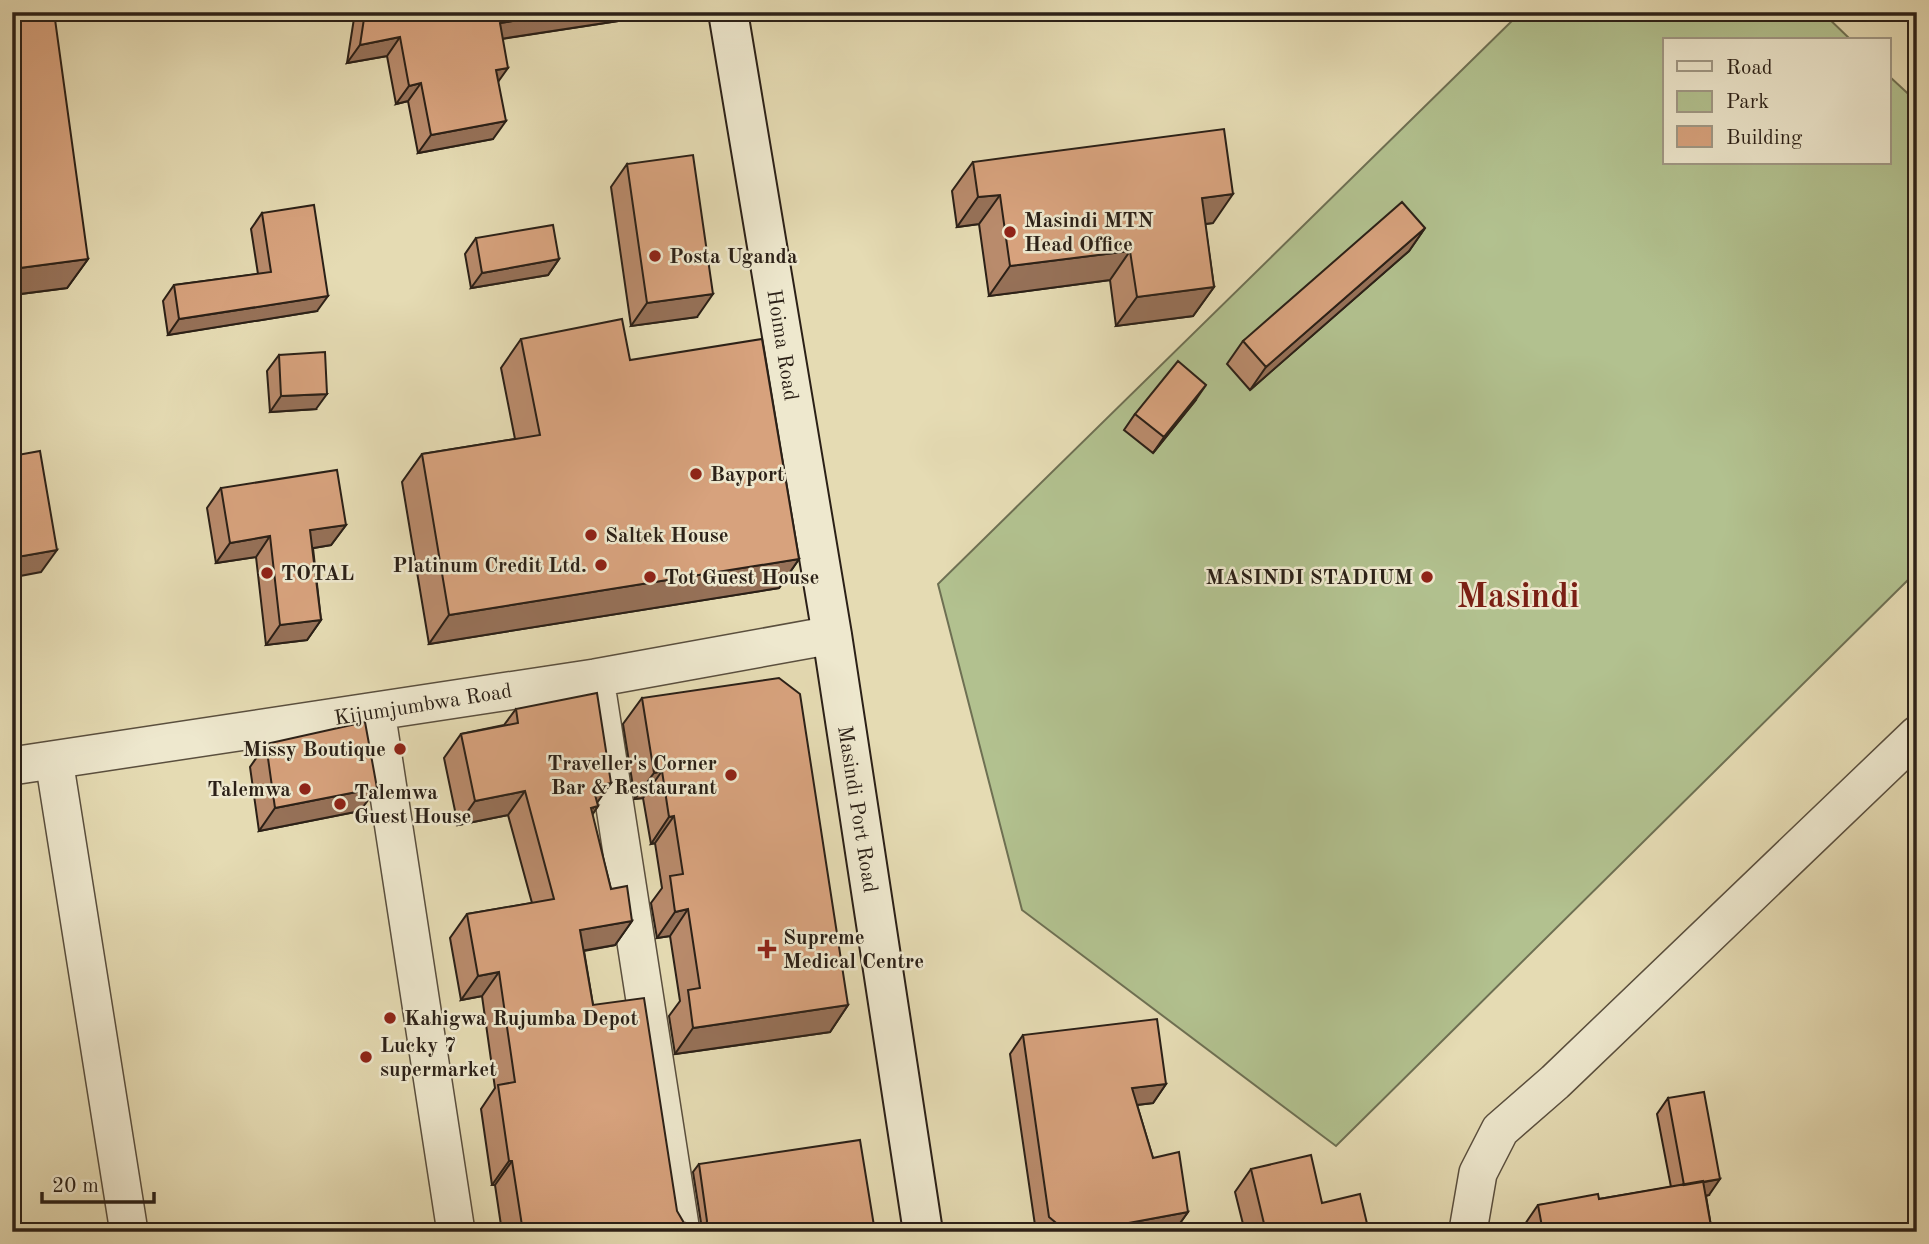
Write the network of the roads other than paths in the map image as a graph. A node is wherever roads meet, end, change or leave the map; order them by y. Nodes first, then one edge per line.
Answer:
1 (728, 12) edge
2 (832, 635) junction
3 (595, 678) junction
4 (376, 711) junction
5 (1917, 735) edge
6 (54, 760) junction
7 (12, 766) edge
8 (129, 1232) edge
9 (456, 1232) edge
10 (681, 1232) edge
11 (923, 1232) edge
12 (1470, 1232) edge

1 - 2 main road, Hoima Road
2 - 3 street, Kijumjumbwa Road
2 - 11 main road, Masindi Port Road
3 - 4 street, Kijumjumbwa Road
3 - 10 street
4 - 6 street, Kijumjumbwa Road
4 - 9 street
5 - 12 street
6 - 7 street, Kijumjumbwa Road
6 - 8 street

